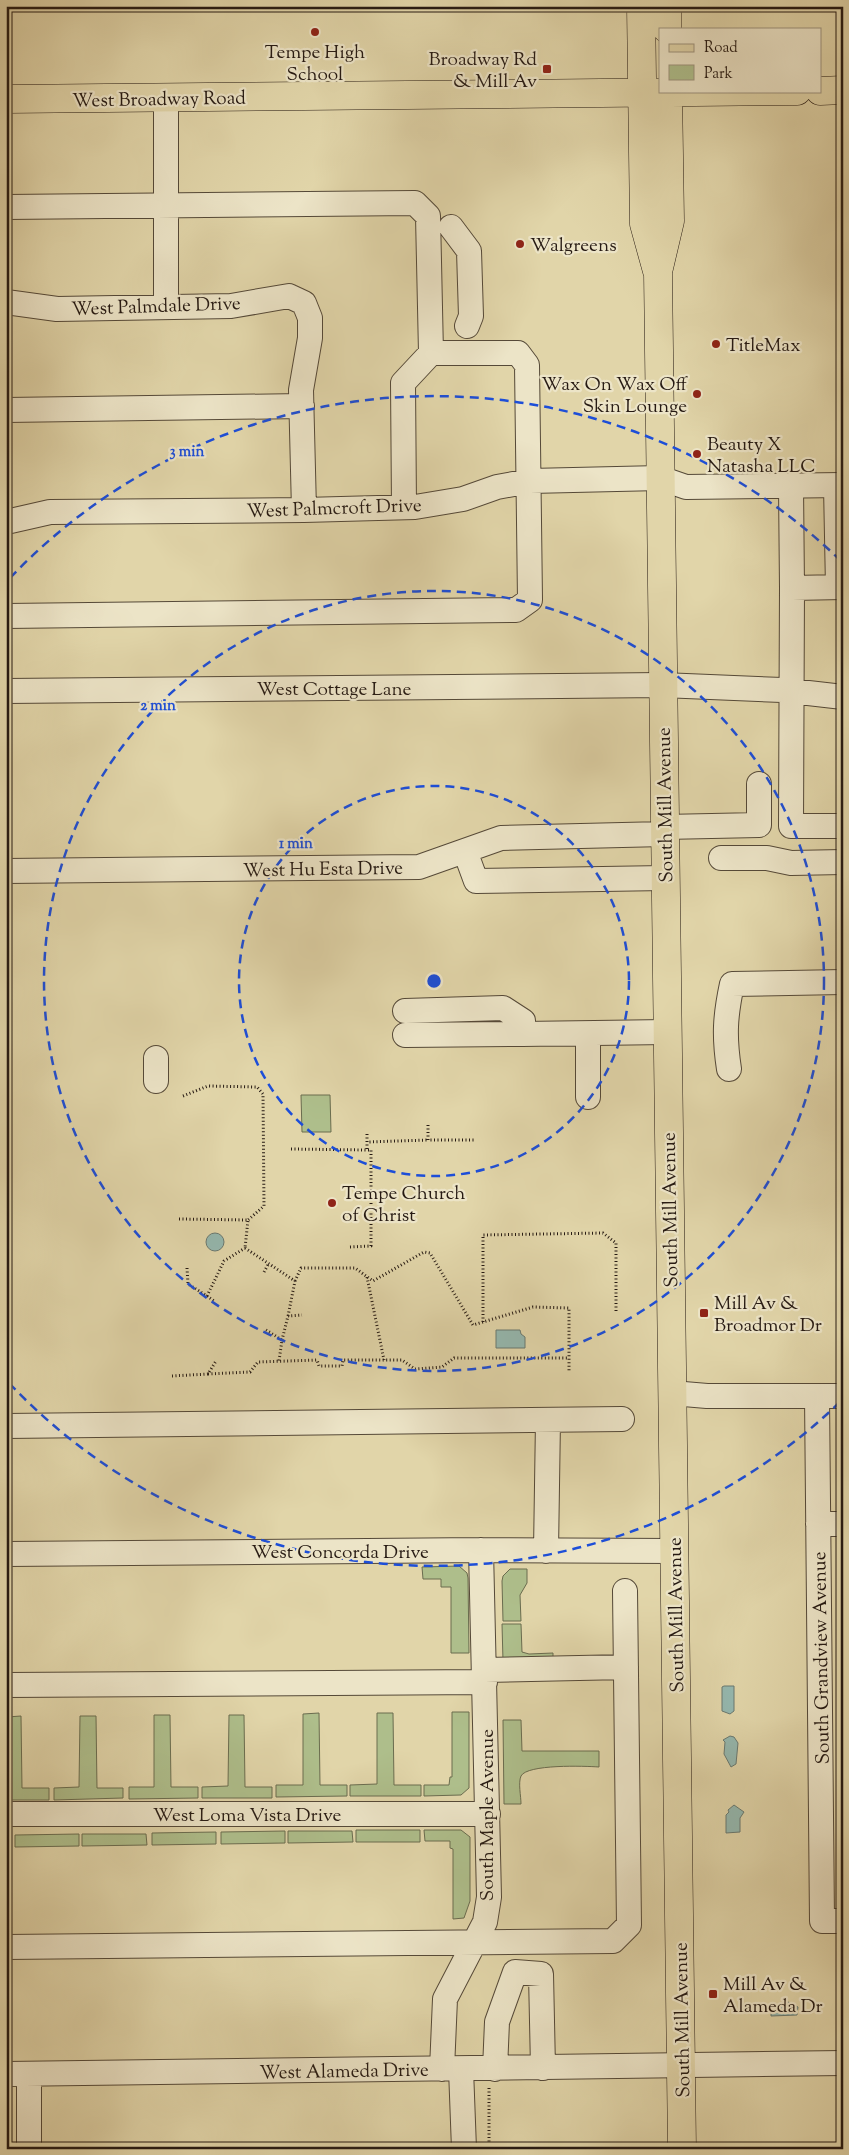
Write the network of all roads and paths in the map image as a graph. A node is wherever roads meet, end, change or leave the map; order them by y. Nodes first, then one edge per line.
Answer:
1 (641, 6) edge
2 (667, 6) edge
3 (667, 28) edge
4 (659, 88) edge
5 (843, 90) edge
6 (822, 91) edge
7 (729, 92) edge
8 (660, 93) edge
9 (166, 97) junction
10 (6, 99) edge
11 (165, 204) junction
12 (6, 207) edge
13 (451, 227) dead end
14 (6, 302) edge
15 (166, 308) junction
16 (467, 326) dead end
17 (431, 353) junction
18 (302, 406) junction
19 (6, 410) edge
20 (660, 478) junction
21 (530, 481) junction
22 (791, 486) junction
23 (840, 486) edge
24 (404, 507) junction
25 (304, 510) junction
26 (6, 522) edge
27 (840, 587) edge
28 (792, 588) junction
29 (6, 616) edge
30 (662, 685) junction
31 (6, 691) edge
32 (791, 691) junction
33 (843, 697) edge
34 (759, 784) dead end
35 (843, 826) edge
36 (664, 831) junction
37 (465, 851) junction
38 (721, 858) dead end
39 (843, 862) edge
40 (6, 871) edge
41 (665, 878) junction
42 (843, 982) edge
43 (405, 1010) dead end
44 (667, 1032) junction
45 (522, 1034) junction
46 (588, 1034) junction
47 (405, 1035) dead end
48 (729, 1069) dead end
49 (183, 1096) dead end
50 (588, 1097) dead end
51 (428, 1125) dead end
52 (368, 1134) dead end
53 (428, 1140) junction
54 (476, 1140) dead end
55 (367, 1142) junction
56 (291, 1149) dead end
57 (367, 1150) junction
58 (179, 1219) dead end
59 (248, 1220) junction
60 (350, 1247) dead end
61 (245, 1248) junction
62 (269, 1264) junction
63 (187, 1268) dead end
64 (264, 1272) dead end
65 (367, 1276) junction
66 (295, 1281) junction
67 (208, 1296) junction
68 (214, 1301) dead end
69 (616, 1311) dead end
70 (302, 1315) dead end
71 (288, 1316) junction
72 (483, 1322) junction
73 (266, 1330) dead end
74 (282, 1340) junction
75 (569, 1358) junction
76 (384, 1360) junction
77 (216, 1361) dead end
78 (279, 1361) junction
79 (569, 1371) dead end
80 (208, 1374) junction
81 (172, 1376) dead end
82 (672, 1393) junction
83 (817, 1396) junction
84 (843, 1396) edge
85 (622, 1419) dead end
86 (548, 1420) junction
87 (6, 1426) edge
88 (818, 1524) junction
89 (843, 1524) edge
90 (482, 1550) junction
91 (546, 1551) junction
92 (674, 1552) junction
93 (6, 1554) edge
94 (625, 1591) dead end
95 (626, 1667) junction
96 (485, 1676) junction
97 (6, 1685) edge
98 (6, 1814) edge
99 (488, 1814) junction
100 (832, 1921) edge
101 (475, 1942) junction
102 (6, 1947) edge
103 (843, 2063) edge
104 (682, 2064) junction
105 (543, 2068) junction
106 (452, 2069) junction
107 (17, 2074) edge
108 (492, 2078) junction
109 (461, 2103) junction
110 (29, 2149) edge
111 (448, 2149) edge
112 (456, 2149) edge
113 (464, 2149) edge
114 (473, 2149) edge
115 (490, 2149) edge
116 (682, 2149) edge

1 - 4 main road, South Mill Avenue
2 - 3 main road
5 - 6 main road
7 - 8 main road, West Broadway Road
8 - 9 main road, West Broadway Road
8 - 20 main road, South Mill Avenue
9 - 10 main road, West Broadway Road
9 - 11 street
11 - 12 street
11 - 15 street
11 - 17 street
13 - 16 street
14 - 15 street, West Palmdale Drive
15 - 18 street, West Palmdale Drive
17 - 21 street
17 - 24 street
18 - 19 street
18 - 25 street
20 - 21 street, West Palmcroft Drive
20 - 22 street
20 - 30 main road, South Mill Avenue
21 - 24 street, West Palmcroft Drive
21 - 29 street
22 - 23 street
22 - 28 street
23 - 27 street
24 - 25 street, West Palmcroft Drive
25 - 26 street, West Palmcroft Drive
27 - 28 street
28 - 32 street
30 - 31 street, West Cottage Lane
30 - 32 street, West Cottage Lane
30 - 36 main road, South Mill Avenue
32 - 33 street, West Cottage Lane
32 - 35 street
34 - 36 street, West Hu Esta Drive
36 - 37 street, West Hu Esta Drive
36 - 41 main road, South Mill Avenue
37 - 40 street, West Hu Esta Drive
37 - 41 street
38 - 39 street
41 - 44 main road, South Mill Avenue
42 - 48 street
43 - 45 street
44 - 46 street
44 - 82 main road, South Mill Avenue
45 - 46 street
45 - 47 street
46 - 50 street
49 - 59 path
51 - 53 path
52 - 55 path
53 - 54 path
53 - 55 path
55 - 57 path
56 - 57 path
57 - 60 path
58 - 59 path
59 - 61 path
61 - 62 path
61 - 67 path
62 - 64 path
62 - 66 path
63 - 67 path
65 - 66 path
65 - 72 path
65 - 76 path
66 - 71 path
67 - 68 path
69 - 72 path
70 - 71 path
71 - 74 path
72 - 75 path
73 - 74 path
74 - 78 path
75 - 76 path
75 - 79 path
76 - 78 path
77 - 80 path
78 - 80 path
80 - 81 path
82 - 83 street
82 - 92 main road, South Mill Avenue
83 - 84 street
83 - 88 street, South Grandview Avenue
85 - 86 street
86 - 87 street
86 - 91 street
88 - 89 street
88 - 100 street, South Grandview Avenue
90 - 91 street, West Concorda Drive
90 - 93 street, West Concorda Drive
90 - 96 street, South Maple Avenue
91 - 92 street, West Concorda Drive
92 - 104 main road, South Mill Avenue
94 - 95 street
95 - 96 street
95 - 101 street
96 - 97 street
96 - 99 street, South Maple Avenue
98 - 99 street, West Loma Vista Drive
99 - 101 street, South Maple Avenue
101 - 102 street
101 - 106 street, South Maple Avenue
103 - 104 street, West Alameda Drive
104 - 105 street, West Alameda Drive
104 - 116 main road, South Mill Avenue
105 - 108 street, West Alameda Drive
105 - 108 street
106 - 107 street, West Alameda Drive
106 - 108 street, West Alameda Drive
106 - 109 street, South Maple Avenue
107 - 110 street
108 - 115 path
109 - 111 street
109 - 112 street
109 - 113 street
109 - 114 street

